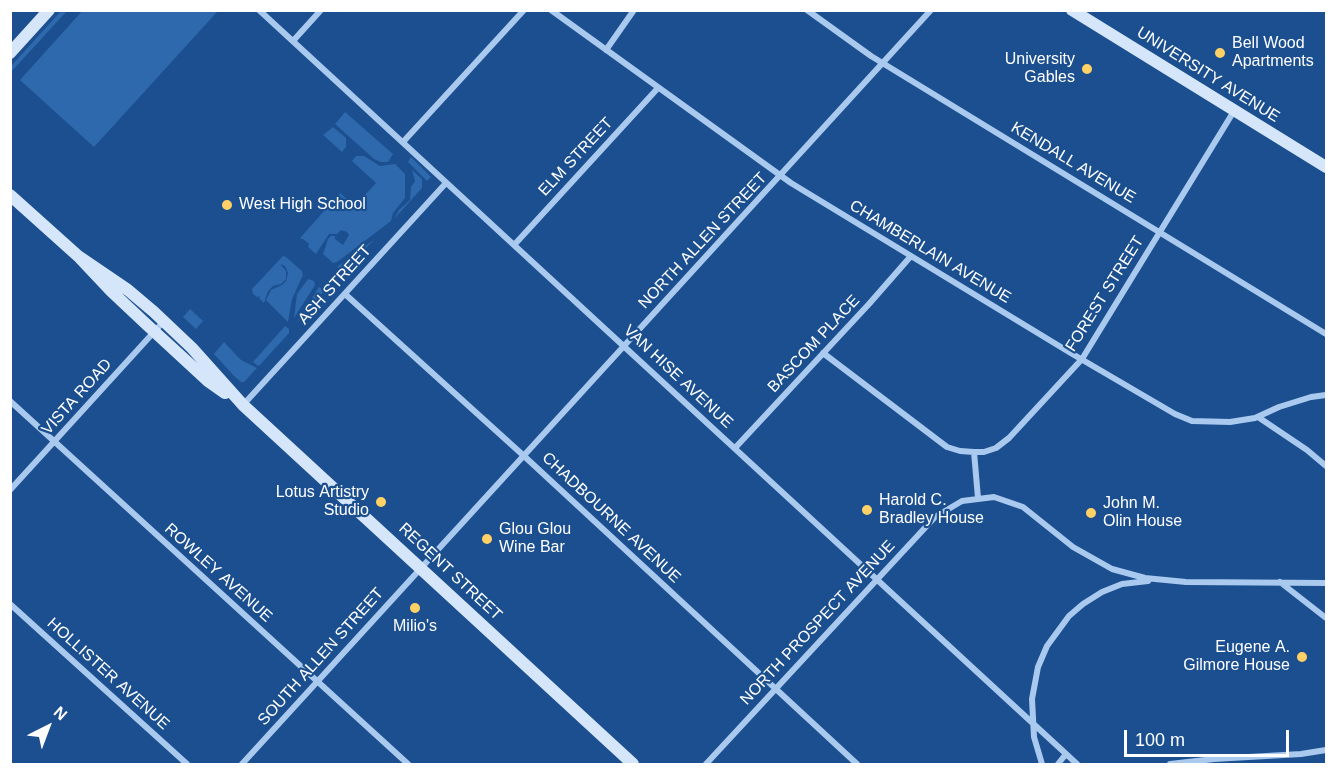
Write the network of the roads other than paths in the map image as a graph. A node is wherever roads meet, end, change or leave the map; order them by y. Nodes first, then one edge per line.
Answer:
1 (49, 10) edge
2 (259, 10) edge
3 (321, 10) edge
4 (524, 10) edge
5 (551, 10) edge
6 (634, 10) edge
7 (807, 10) edge
8 (931, 10) edge
9 (1072, 10) edge
10 (293, 41) junction
11 (606, 50) junction
12 (10, 53) edge
13 (883, 63) junction
14 (658, 88) junction
15 (1234, 110) junction
16 (403, 142) junction
17 (1326, 167) edge
18 (781, 176) junction
19 (446, 183) junction
20 (10, 195) edge
21 (1160, 232) junction
22 (514, 244) junction
23 (78, 256) junction
24 (911, 256) junction
25 (345, 294) junction
26 (164, 321) junction
27 (154, 332) junction
28 (1326, 334) edge
29 (624, 345) junction
30 (823, 353) junction
31 (1082, 359) junction
32 (1326, 395) edge
33 (10, 401) edge
34 (243, 405) junction
35 (1258, 417) junction
36 (55, 441) junction
37 (735, 448) junction
38 (974, 452) junction
39 (524, 456) junction
40 (1326, 466) edge
41 (10, 490) edge
42 (978, 498) junction
43 (421, 568) junction
44 (878, 580) junction
45 (1161, 580) junction
46 (1280, 582) junction
47 (1326, 583) edge
48 (10, 604) edge
49 (1326, 618) edge
50 (317, 681) junction
51 (775, 688) junction
52 (1032, 723) junction
53 (1326, 750) edge
54 (1066, 754) junction
55 (1075, 762) edge
56 (187, 765) edge
57 (242, 765) edge
58 (408, 765) edge
59 (633, 765) edge
60 (706, 765) edge
61 (857, 765) edge
62 (1042, 765) edge
63 (1058, 765) edge
64 (1083, 765) edge
65 (1170, 765) edge

1 - 12 main road
2 - 10 street, VAN HISE AVENUE
3 - 10 street
4 - 16 street
5 - 11 street, CHAMBERLAIN AVENUE
6 - 11 street
7 - 13 street, KENDALL AVENUE
8 - 13 street, NORTH ALLEN STREET
9 - 15 main road, UNIVERSITY AVENUE
10 - 16 street, VAN HISE AVENUE
11 - 14 street, CHAMBERLAIN AVENUE
13 - 18 street, NORTH ALLEN STREET
13 - 21 street, KENDALL AVENUE
14 - 18 street, CHAMBERLAIN AVENUE
14 - 22 street, ELM STREET
15 - 17 main road, UNIVERSITY AVENUE
15 - 21 street, FOREST STREET
16 - 19 street, VAN HISE AVENUE
18 - 24 street, CHAMBERLAIN AVENUE
18 - 29 street, NORTH ALLEN STREET
19 - 22 street, VAN HISE AVENUE
19 - 25 street, ASH STREET
20 - 23 main road, REGENT STREET
21 - 28 street, KENDALL AVENUE
21 - 31 street, FOREST STREET
22 - 29 street, VAN HISE AVENUE
23 - 26 main road, REGENT STREET
23 - 27 main road, REGENT STREET
24 - 30 street, BASCOM PLACE
24 - 31 street, CHAMBERLAIN AVENUE
25 - 34 street, ASH STREET
25 - 39 street, CHADBOURNE AVENUE
26 - 27 street, VISTA ROAD
26 - 34 main road, REGENT STREET
27 - 34 main road, REGENT STREET
27 - 36 street, VISTA ROAD
29 - 37 street, VAN HISE AVENUE
29 - 39 street, NORTH ALLEN STREET
30 - 37 street, BASCOM PLACE
30 - 38 street
31 - 35 street, CHAMBERLAIN AVENUE
31 - 38 street, FOREST STREET
32 - 35 street, CHAMBERLAIN AVENUE
33 - 36 street, ROWLEY AVENUE
34 - 43 main road, REGENT STREET
35 - 40 street
36 - 41 street, VISTA ROAD
36 - 50 street, ROWLEY AVENUE
37 - 44 street, VAN HISE AVENUE
38 - 42 street
39 - 43 street, NORTH ALLEN STREET
39 - 51 street, CHADBOURNE AVENUE
42 - 44 street, NORTH PROSPECT AVENUE
42 - 45 street, NORTH PROSPECT AVENUE
43 - 50 street, SOUTH ALLEN STREET
43 - 59 main road, REGENT STREET
44 - 51 street, NORTH PROSPECT AVENUE
44 - 52 street, VAN HISE AVENUE
45 - 46 street, NORTH PROSPECT AVENUE
45 - 52 street
46 - 47 street, NORTH PROSPECT AVENUE
46 - 49 street
48 - 56 street, HOLLISTER AVENUE
50 - 57 street, SOUTH ALLEN STREET
50 - 58 street, ROWLEY AVENUE
51 - 60 street, NORTH PROSPECT AVENUE
51 - 61 street, CHADBOURNE AVENUE
52 - 54 street, VAN HISE AVENUE
52 - 62 street
53 - 65 street
54 - 55 street, VAN HISE AVENUE
54 - 63 street
55 - 64 street, VAN HISE AVENUE

